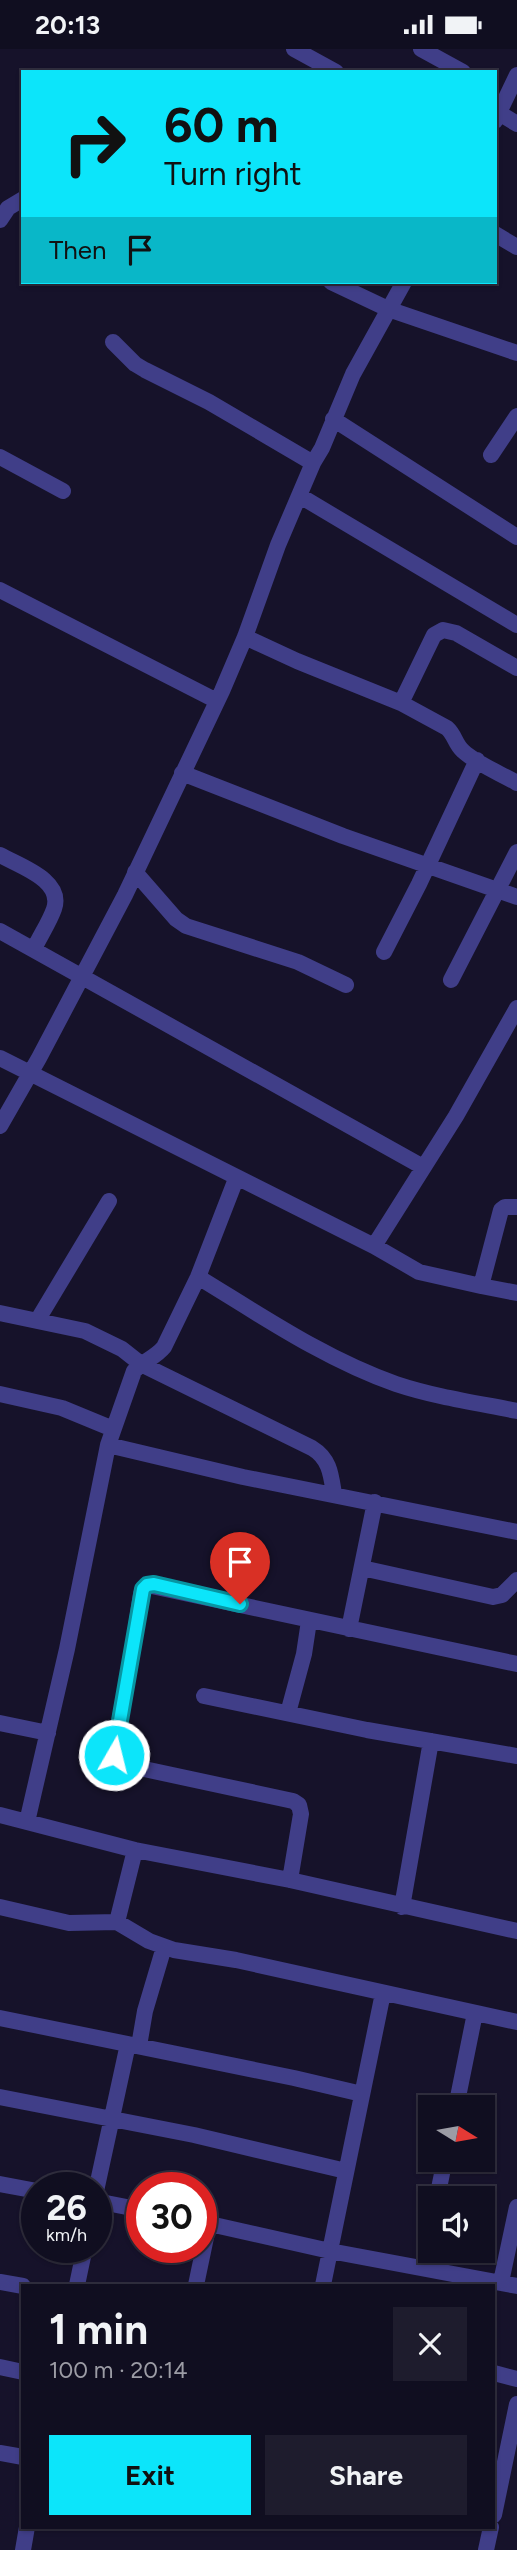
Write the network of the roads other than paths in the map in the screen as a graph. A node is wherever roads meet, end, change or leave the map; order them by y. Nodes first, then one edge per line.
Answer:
1 (293, 49) edge
2 (421, 49) edge
3 (332, 70) edge
4 (459, 70) edge
5 (517, 75) edge
6 (501, 92) edge
7 (497, 117) edge
8 (517, 124) edge
9 (21, 200) edge
10 (0, 220) edge
11 (497, 235) edge
12 (517, 247) edge
13 (335, 284) edge
14 (403, 284) edge
15 (388, 309) junction
16 (113, 342) dead end
17 (517, 353) edge
18 (517, 416) edge
19 (333, 419) junction
20 (491, 454) dead end
21 (0, 457) edge
22 (313, 463) junction
23 (63, 491) dead end
24 (300, 496) junction
25 (517, 537) edge
26 (0, 590) edge
27 (517, 625) edge
28 (245, 637) junction
29 (517, 668) edge
30 (217, 701) junction
31 (401, 703) junction
32 (477, 760) junction
33 (183, 773) junction
34 (517, 783) edge
35 (517, 852) edge
36 (0, 855) edge
37 (427, 866) junction
38 (135, 872) junction
39 (498, 890) junction
40 (517, 897) edge
41 (0, 931) edge
42 (34, 949) junction
43 (384, 952) dead end
44 (83, 975) junction
45 (451, 980) dead end
46 (346, 985) dead end
47 (517, 1008) edge
48 (512, 1031) edge
49 (0, 1058) edge
50 (31, 1072) junction
51 (0, 1126) edge
52 (423, 1167) junction
53 (236, 1179) junction
54 (109, 1201) dead end
55 (517, 1207) edge
56 (374, 1246) junction
57 (198, 1277) junction
58 (481, 1286) junction
59 (517, 1293) edge
60 (0, 1313) edge
61 (37, 1321) junction
62 (141, 1364) junction
63 (0, 1394) edge
64 (517, 1411) edge
65 (113, 1429) junction
66 (108, 1445) junction
67 (334, 1494) junction
68 (375, 1502) junction
69 (517, 1532) edge
70 (362, 1568) junction
71 (517, 1580) edge
72 (309, 1621) junction
73 (349, 1629) junction
74 (517, 1664) edge
75 (204, 1696) dead end
76 (288, 1713) junction
77 (0, 1723) edge
78 (48, 1733) junction
79 (431, 1741) junction
80 (517, 1756) edge
81 (0, 1815) edge
82 (27, 1822) junction
83 (135, 1850) junction
84 (290, 1880) junction
85 (0, 1907) edge
86 (402, 1907) junction
87 (117, 1922) junction
88 (517, 1931) edge
89 (164, 1947) junction
90 (383, 1993) junction
91 (475, 2013) junction
92 (0, 2018) edge
93 (517, 2022) edge
94 (134, 2045) junction
95 (362, 2094) junction
96 (458, 2095) edge
97 (0, 2097) edge
98 (112, 2119) junction
99 (346, 2171) junction
100 (100, 2172) edge
101 (0, 2184) edge
102 (21, 2187) edge
103 (517, 2207) edge
104 (217, 2226) edge
105 (330, 2251) junction
106 (82, 2263) edge
107 (199, 2263) edge
108 (424, 2263) edge
109 (423, 2267) junction
110 (0, 2281) edge
111 (501, 2282) junction
112 (77, 2284) edge
113 (196, 2284) edge
114 (323, 2284) edge
115 (21, 2286) edge
116 (517, 2286) edge
117 (0, 2367) edge
118 (21, 2372) edge
119 (495, 2374) edge
120 (517, 2379) edge
121 (517, 2404) edge
122 (513, 2439) edge
123 (0, 2453) edge
124 (21, 2456) edge
125 (495, 2511) edge
126 (27, 2529) edge
127 (491, 2529) edge
128 (23, 2550) edge
129 (486, 2550) edge

1 - 3 street
2 - 4 street
5 - 6 street
6 - 7 street
7 - 8 street
9 - 10 street
11 - 12 street
13 - 15 street
14 - 15 street
15 - 17 street
15 - 19 street
16 - 22 street
18 - 20 street
19 - 22 street
19 - 25 street
21 - 23 street
22 - 24 street
24 - 27 street
24 - 28 street
26 - 30 street
28 - 30 street
28 - 31 street
29 - 31 street
30 - 33 street
31 - 32 street
32 - 34 street
32 - 37 street
33 - 37 street
33 - 38 street
35 - 39 street
36 - 42 street
37 - 39 street
37 - 43 street
38 - 44 street
38 - 46 street
39 - 40 street
39 - 45 street
41 - 42 street
42 - 44 street
44 - 50 street
44 - 52 street
47 - 48 street
48 - 52 street
49 - 50 street
50 - 51 street
50 - 53 street
52 - 56 street
53 - 56 street
53 - 57 street
54 - 61 street
55 - 58 street
56 - 58 street
57 - 62 street
57 - 64 street
58 - 59 street
60 - 61 street
61 - 62 street
62 - 65 street
62 - 67 street
63 - 65 street
65 - 66 street
66 - 67 street
66 - 78 street
67 - 68 street
68 - 69 street
68 - 70 street
70 - 71 street
70 - 73 street
72 - 73 street
72 - 76 street
72 - 84 street
73 - 74 street
75 - 76 street
76 - 79 street
77 - 78 street
78 - 82 street
79 - 80 street
79 - 86 street
81 - 82 street
82 - 83 street
83 - 84 street
83 - 87 street
84 - 86 street
85 - 87 street
86 - 88 street
87 - 89 street
89 - 90 street
89 - 94 street
90 - 91 street
90 - 95 street
91 - 93 street
91 - 96 street
92 - 94 street
94 - 95 street
94 - 98 street
95 - 99 street
97 - 98 street
98 - 99 street
98 - 100 street
99 - 105 street
101 - 102 street
103 - 111 street
104 - 105 street
105 - 109 street
105 - 114 street
106 - 112 street
107 - 113 street
108 - 109 street
109 - 111 street
110 - 115 street
111 - 116 street
117 - 118 street
119 - 120 street
121 - 122 street
122 - 125 street
123 - 124 street
126 - 128 street
127 - 129 street

